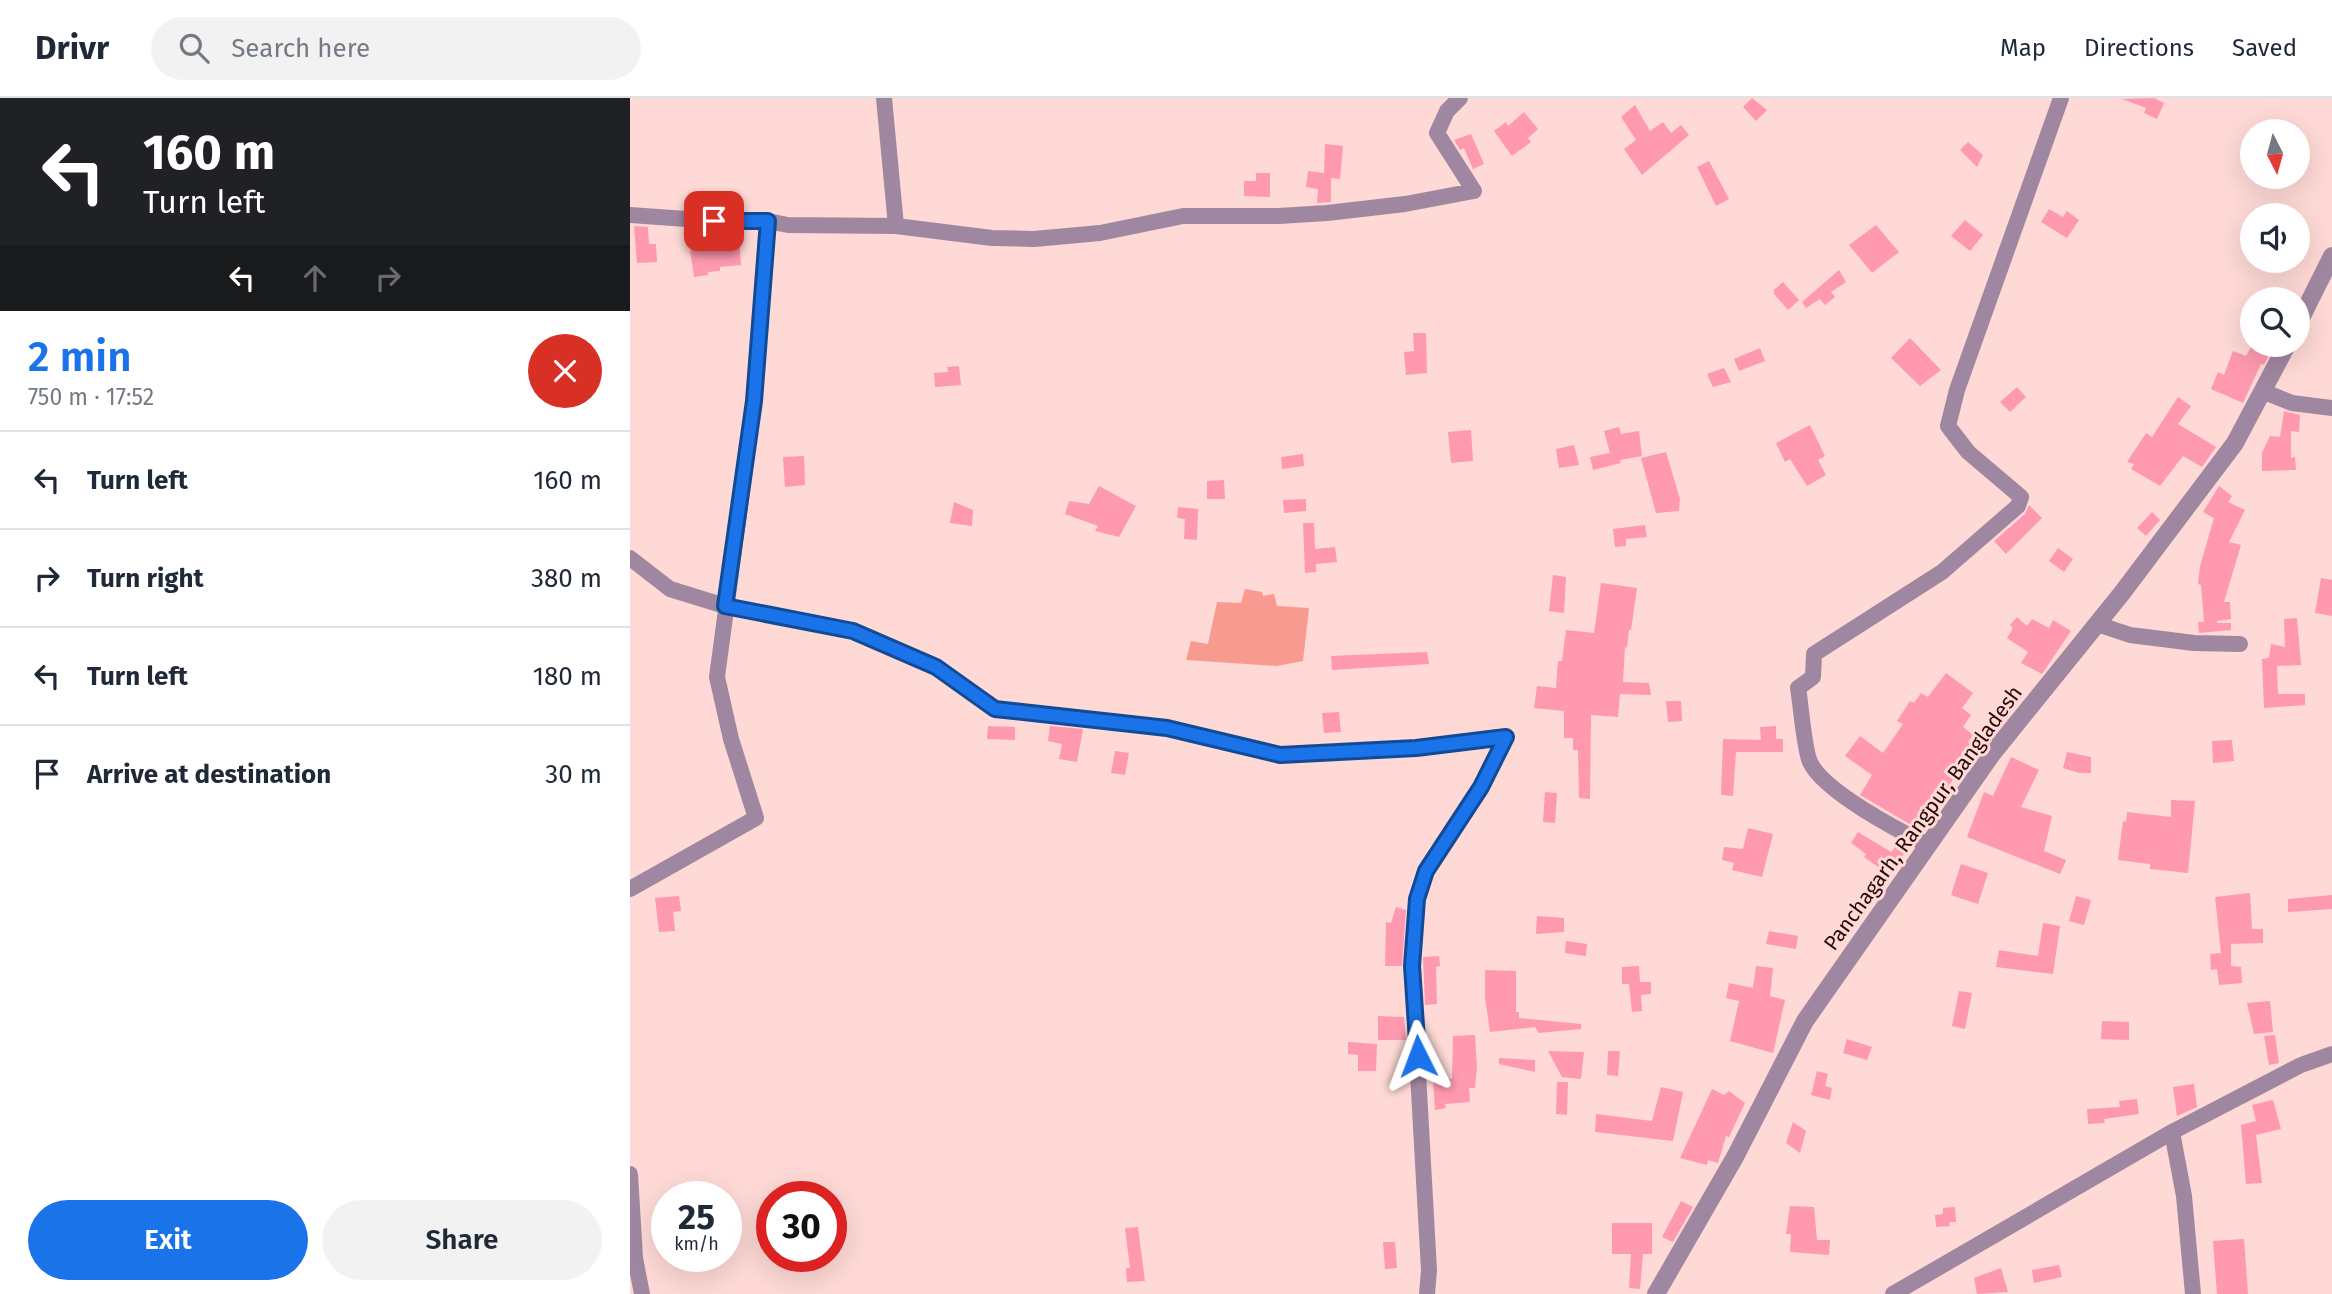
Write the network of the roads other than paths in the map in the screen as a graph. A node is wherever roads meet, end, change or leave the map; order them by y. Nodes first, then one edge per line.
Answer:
1 (884, 98) edge
2 (1460, 98) edge
3 (2061, 98) edge
4 (630, 215) edge
5 (768, 221) junction
6 (896, 226) junction
7 (2332, 257) edge
8 (2310, 300) edge
9 (2280, 357) edge
10 (2262, 391) junction
11 (2332, 408) edge
12 (630, 558) edge
13 (725, 606) junction
14 (2097, 624) junction
15 (2240, 644) dead end
16 (1928, 845) junction
17 (630, 888) edge
18 (2332, 1054) edge
19 (2172, 1132) junction
20 (630, 1174) edge
21 (642, 1294) edge
22 (1427, 1294) edge
23 (1656, 1294) edge
24 (1893, 1294) edge
25 (2193, 1294) edge

1 - 6 street
2 - 6 street
3 - 16 street
4 - 5 street
5 - 6 street
5 - 13 street
7 - 8 street
9 - 10 street, Panchagarh, Rangpur, Bangladesh
10 - 11 street
10 - 14 street, Panchagarh, Rangpur, Bangladesh
12 - 13 street
13 - 17 street
13 - 22 street
14 - 15 street
14 - 16 street, Panchagarh, Rangpur, Bangladesh
16 - 23 street, Panchagarh, Rangpur, Bangladesh
18 - 19 street
19 - 24 street
19 - 25 street
20 - 21 street

